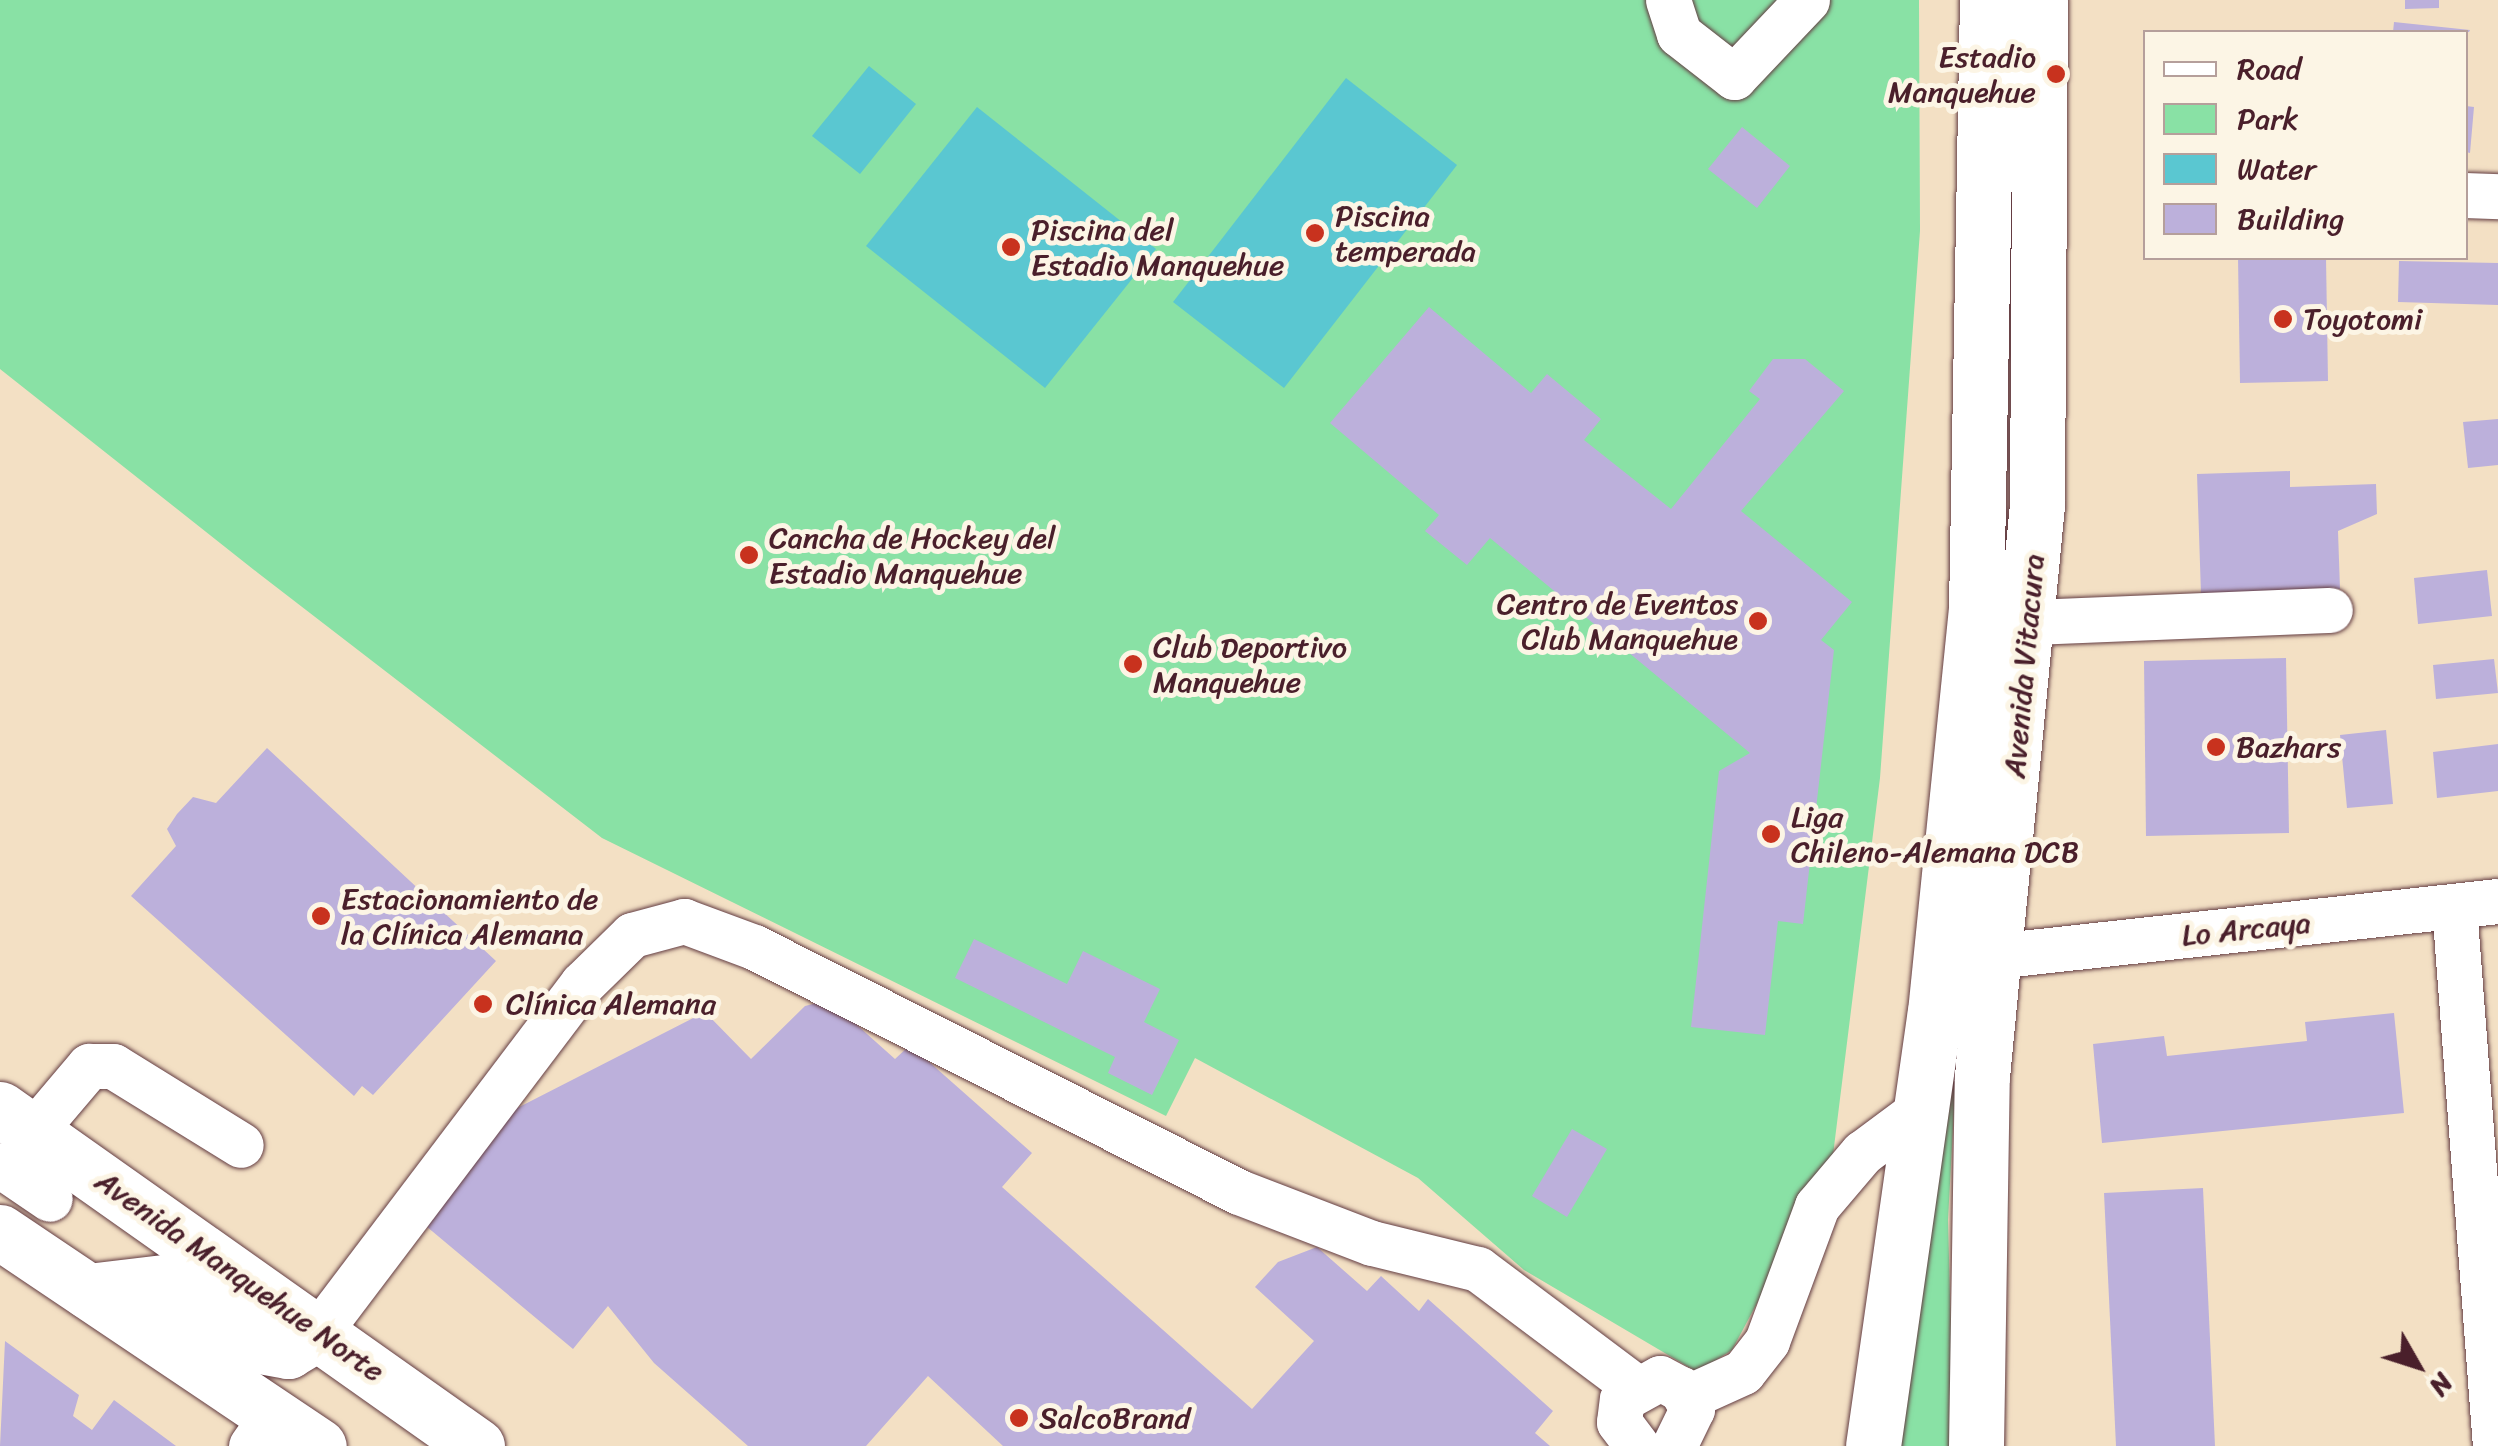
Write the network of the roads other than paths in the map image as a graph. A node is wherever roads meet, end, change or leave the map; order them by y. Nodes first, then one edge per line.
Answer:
1 (1668, 0) edge
2 (1807, 0) edge
3 (1987, 0) edge
4 (2040, 0) edge
5 (2468, 196) edge
6 (2498, 196) edge
7 (2330, 610) dead end
8 (2030, 622) junction
9 (2498, 901) edge
10 (2454, 906) junction
11 (1994, 956) junction
12 (1920, 1110) junction
13 (11, 1135) edge
14 (241, 1145) dead end
15 (50, 1199) dead end
16 (0, 1232) edge
17 (1899, 1285) junction
18 (88, 1290) junction
19 (1978, 1330) junction
20 (318, 1333) junction
21 (1634, 1386) junction
22 (2495, 1421) edge
23 (1690, 1429) edge
24 (262, 1430) edge
25 (318, 1446) edge
26 (477, 1446) edge
27 (1637, 1446) edge
28 (1842, 1446) edge
29 (1873, 1446) edge
30 (1976, 1446) edge
31 (2003, 1446) edge

1 - 2 street
3 - 12 main road, Avenida Vitacura
4 - 8 main road, Avenida Vitacura
5 - 6 street
7 - 8 street
8 - 11 main road, Avenida Vitacura
9 - 10 street, Lo Arcaya
10 - 11 street, Lo Arcaya
10 - 22 street
11 - 19 main road, Avenida Vitacura
12 - 17 main road, Avenida Vitacura
12 - 23 street
13 - 14 street
13 - 15 street
13 - 20 main road, Avenida Manquehue Norte
16 - 18 main road
17 - 28 main road, Avenida Vitacura
17 - 29 main road, Avenida Vitacura
18 - 20 main road
18 - 24 main road
19 - 30 main road, Avenida Vitacura
19 - 31 main road, Avenida Vitacura
20 - 21 street
20 - 26 main road, Avenida Manquehue Norte
21 - 23 street
21 - 27 street
24 - 25 main road

